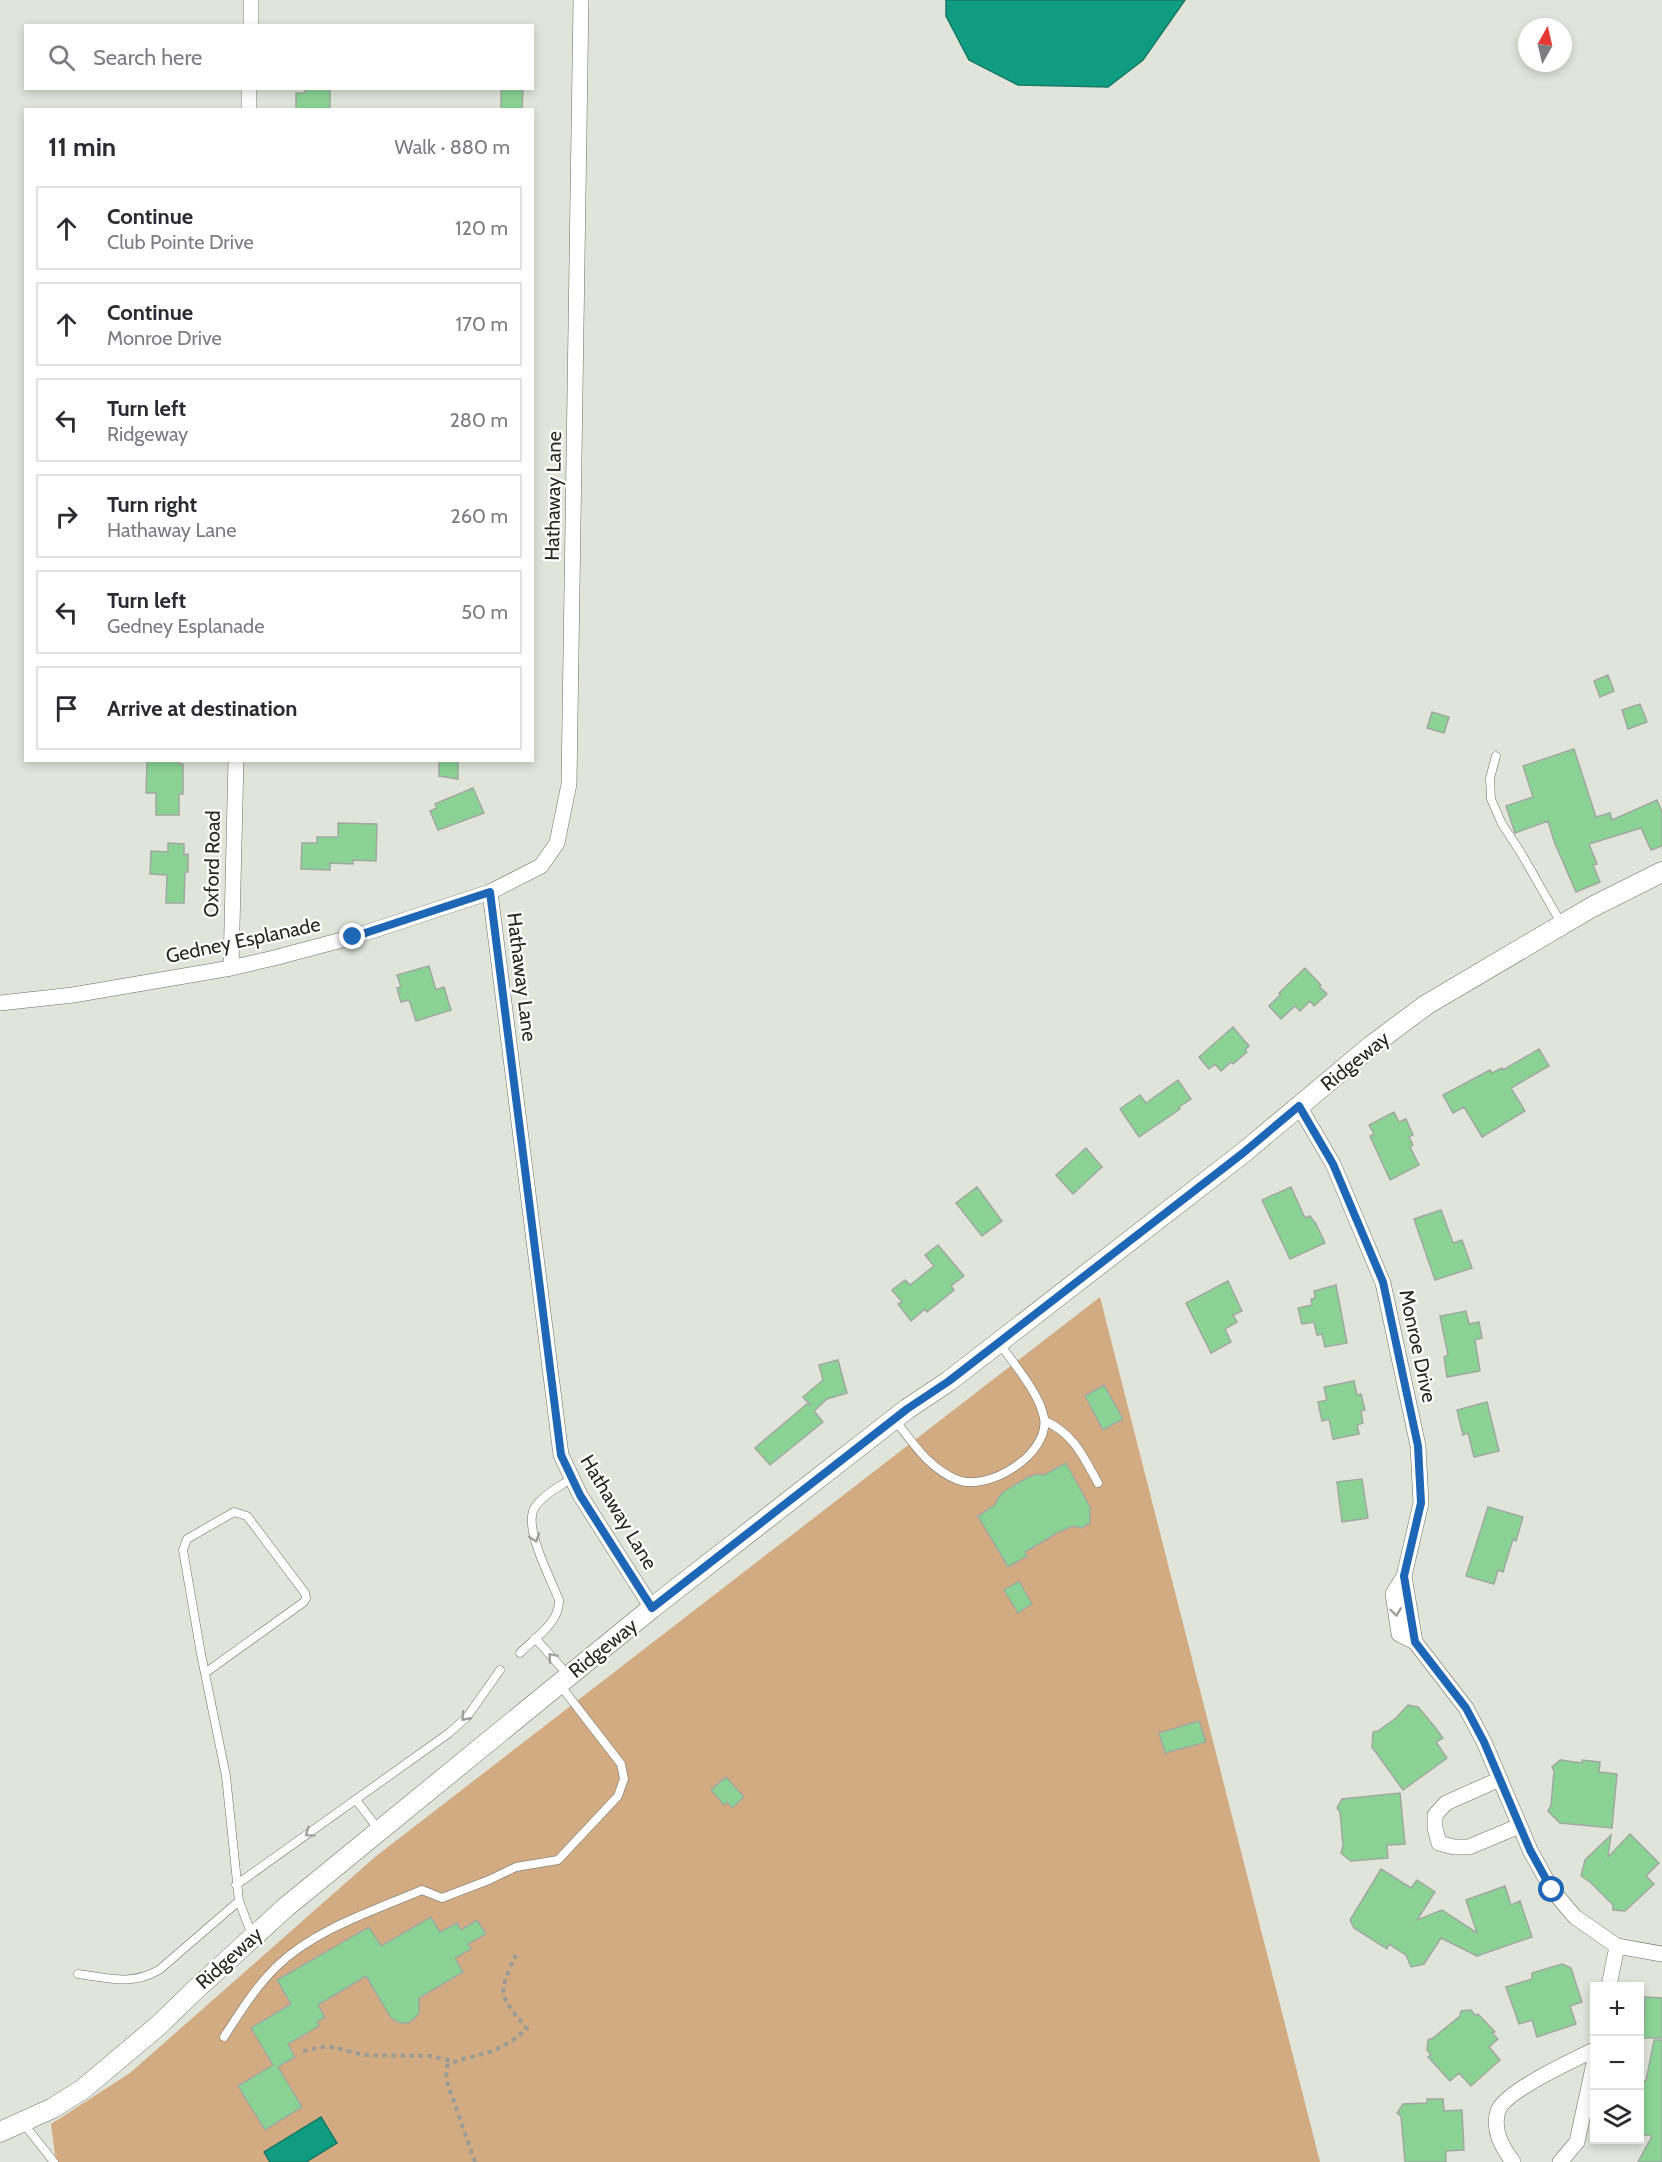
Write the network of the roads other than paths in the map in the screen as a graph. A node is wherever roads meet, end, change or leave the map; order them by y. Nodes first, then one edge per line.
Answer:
1 (251, 0) edge
2 (581, 0) edge
3 (251, 24) edge
4 (249, 90) edge
5 (249, 108) edge
6 (1496, 756) dead end
7 (236, 762) edge
8 (1662, 872) edge
9 (490, 892) junction
10 (1562, 924) junction
11 (231, 968) junction
12 (0, 1003) edge
13 (1299, 1106) junction
14 (998, 1342) junction
15 (894, 1419) junction
16 (1045, 1420) junction
17 (572, 1478) junction
18 (1098, 1483) dead end
19 (652, 1608) junction
20 (535, 1638) junction
21 (520, 1653) dead end
22 (500, 1670) dead end
23 (205, 1673) junction
24 (564, 1680) junction
25 (1500, 1779) junction
26 (356, 1800) junction
27 (1520, 1826) junction
28 (379, 1831) junction
29 (236, 1885) junction
30 (239, 1901) junction
31 (253, 1937) junction
32 (1617, 1946) junction
33 (1662, 1954) edge
34 (78, 1974) dead end
35 (1610, 1982) edge
36 (224, 2037) dead end
37 (1590, 2052) edge
38 (1590, 2082) edge
39 (22, 2122) junction
40 (0, 2132) edge
41 (54, 2162) edge
42 (1513, 2162) edge
43 (1560, 2162) edge

1 - 3 street
2 - 9 street, Hathaway Lane
4 - 5 street
6 - 10 lane
7 - 11 street, Oxford Road
8 - 10 street, Ridgeway
9 - 11 street, Gedney Esplanade
9 - 17 street, Hathaway Lane
10 - 13 street, Ridgeway
11 - 12 street, Gedney Esplanade
13 - 14 street, Ridgeway
13 - 25 street, Monroe Drive
14 - 15 street, Ridgeway
14 - 16 lane
15 - 16 lane
15 - 19 street, Ridgeway
16 - 18 lane
17 - 19 street, Hathaway Lane
17 -> 20 lane
19 - 24 street, Ridgeway
20 - 21 lane
24 -> 20 lane
22 -> 26 lane
23 - 23 lane
23 - 29 lane
24 - 28 street, Ridgeway
24 - 36 lane
25 - 27 street
25 - 27 street
26 - 28 lane
26 -> 29 lane
27 - 32 street
28 - 31 street, Ridgeway
29 - 30 lane
30 - 31 lane
30 - 34 lane
31 - 39 street, Ridgeway
32 - 33 street
32 - 35 street
37 - 42 street
38 - 43 street
39 - 40 street, Ridgeway
39 - 41 lane

